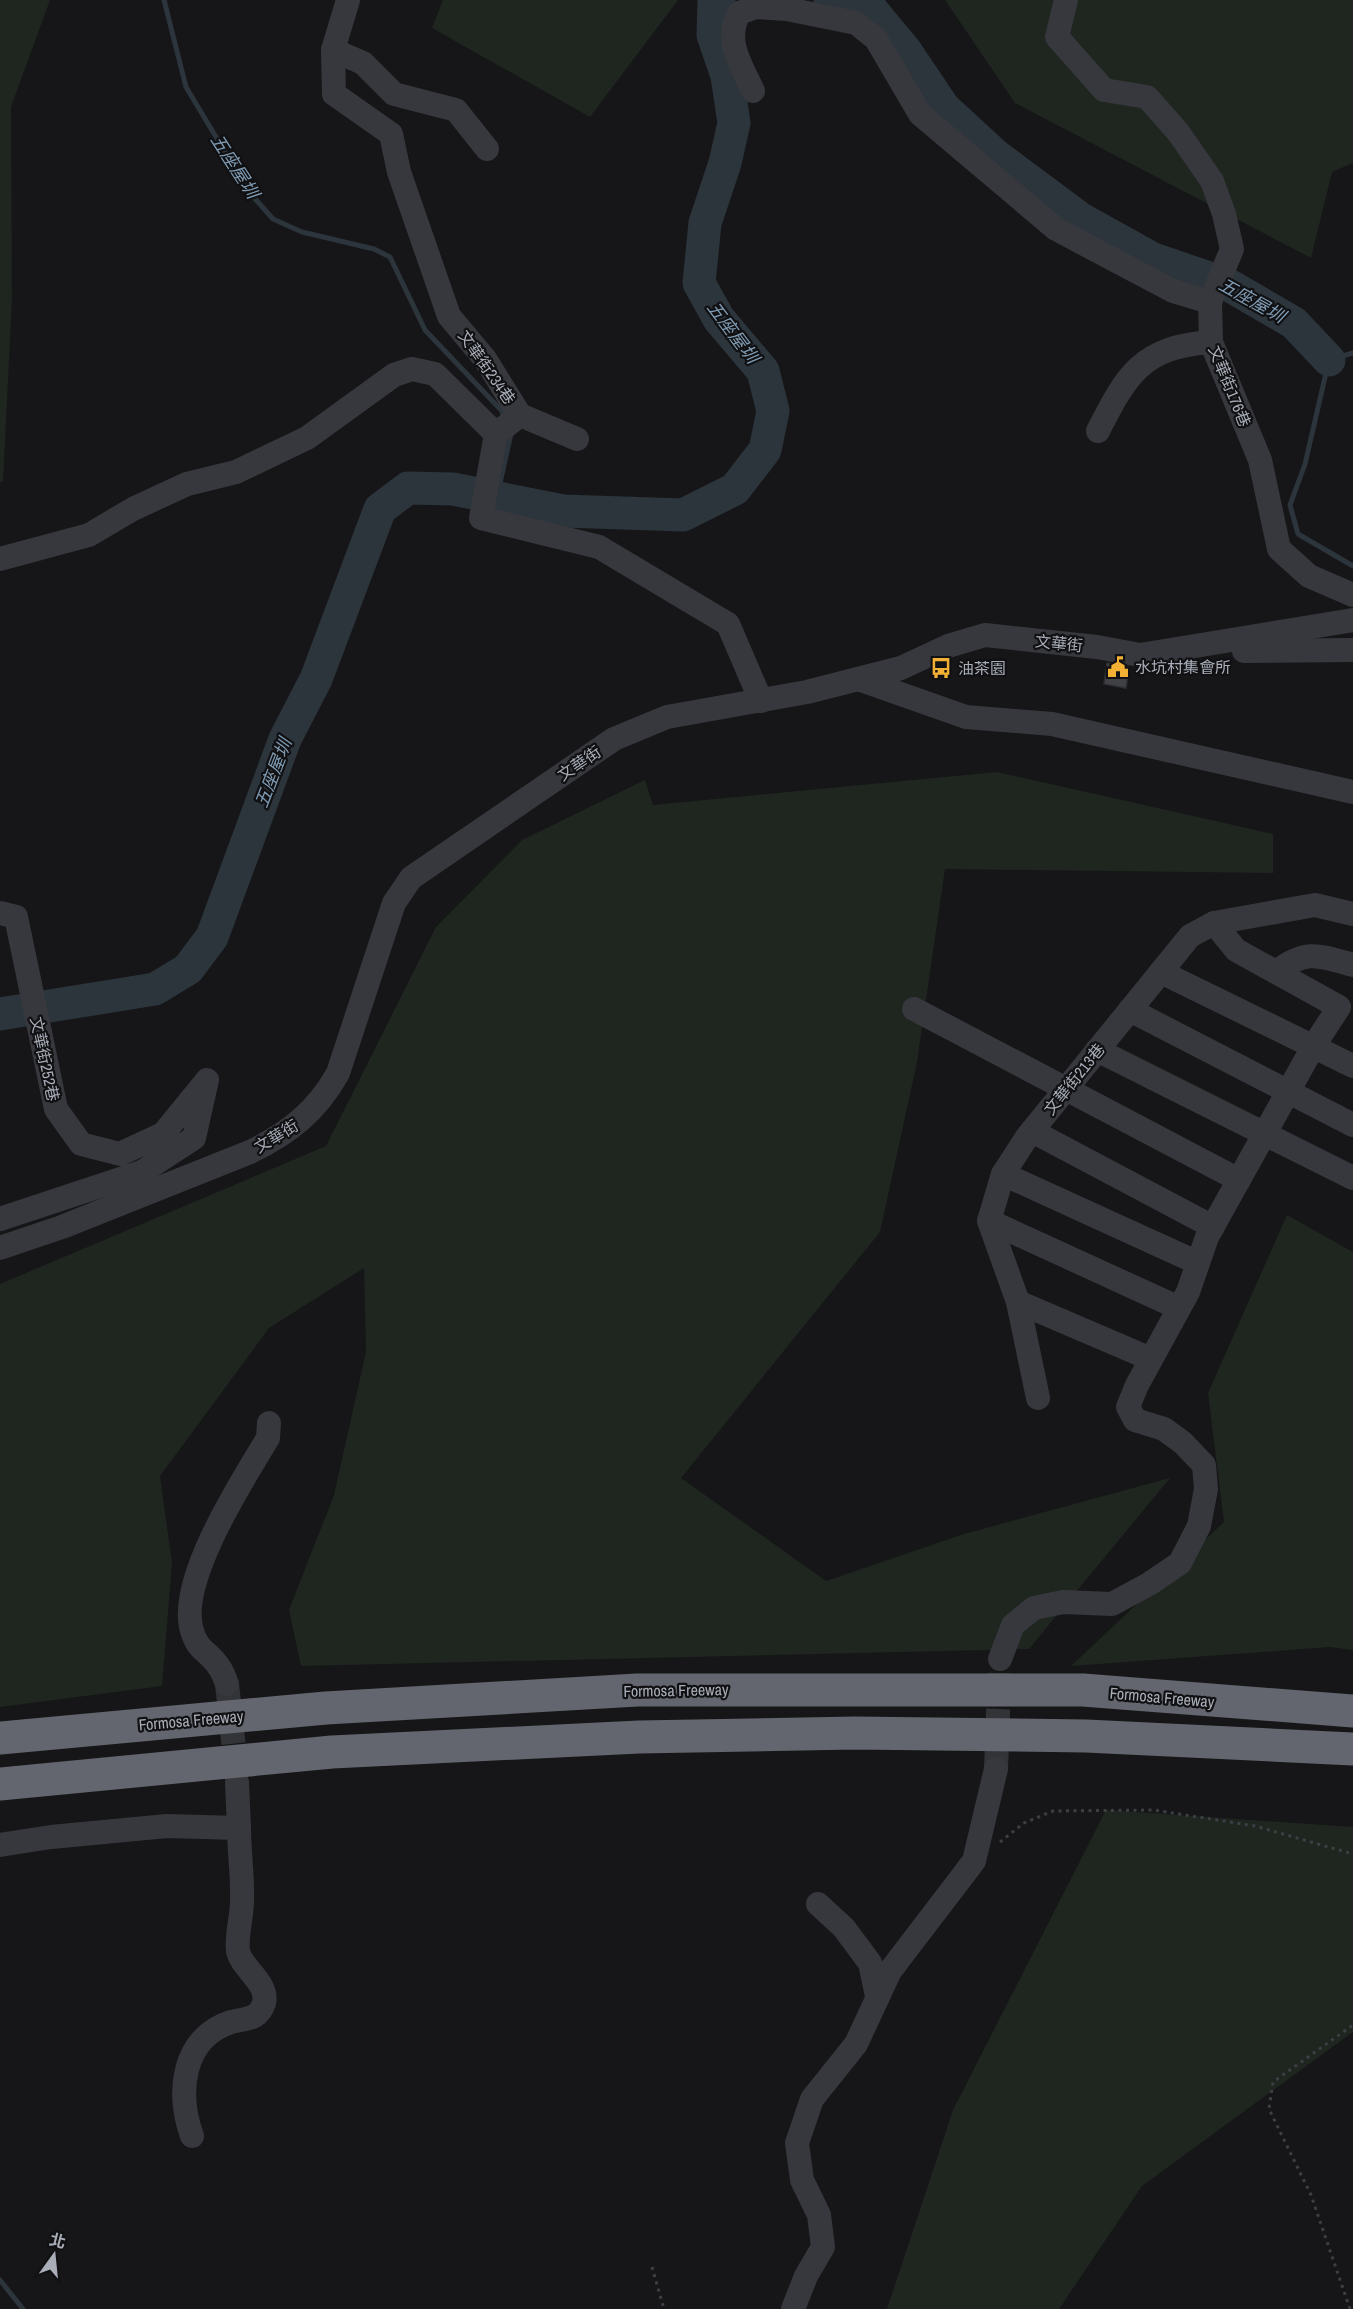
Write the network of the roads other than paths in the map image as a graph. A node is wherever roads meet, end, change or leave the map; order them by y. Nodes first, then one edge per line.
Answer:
1 (348, 0) edge
2 (1066, 0) edge
3 (333, 50) junction
4 (753, 91) dead end
5 (487, 149) dead end
6 (1210, 302) junction
7 (1211, 342) junction
8 (517, 416) junction
9 (1098, 431) dead end
10 (496, 435) junction
11 (577, 439) dead end
12 (0, 559) edge
13 (1353, 595) edge
14 (1353, 620) edge
15 (1353, 650) edge
16 (1173, 651) junction
17 (858, 679) junction
18 (761, 702) junction
19 (1353, 792) edge
20 (0, 913) edge
21 (1353, 914) edge
22 (1214, 923) junction
23 (1353, 965) edge
24 (1161, 972) junction
25 (1276, 972) junction
26 (914, 1009) dead end
27 (1130, 1010) junction
28 (1346, 1011) edge
29 (1313, 1047) junction
30 (1097, 1050) junction
31 (1353, 1065) edge
32 (1066, 1089) junction
33 (1287, 1093) junction
34 (1353, 1125) edge
35 (1032, 1131) junction
36 (1265, 1134) junction
37 (1004, 1174) junction
38 (1353, 1178) edge
39 (1239, 1180) junction
40 (0, 1219) edge
41 (989, 1221) junction
42 (1213, 1227) junction
43 (0, 1248) edge
44 (1198, 1263) junction
45 (1018, 1302) junction
46 (1179, 1308) junction
47 (1151, 1359) junction
48 (1038, 1398) dead end
49 (269, 1423) dead end
50 (1000, 1659) tunnel mouth
51 (227, 1684) tunnel mouth
52 (1353, 1711) edge
53 (0, 1738) edge
54 (1353, 1749) edge
55 (996, 1769) tunnel mouth
56 (237, 1782) tunnel mouth
57 (0, 1784) edge
58 (239, 1828) junction
59 (0, 1845) edge
60 (818, 1904) dead end
61 (877, 1996) junction
62 (192, 2136) dead end
63 (793, 2309) edge

1 - 3 street, 文華街234巷
2 - 6 street, 文華街176巷
3 - 5 street
3 - 8 street, 文華街234巷
4 - 6 street
6 - 7 street, 文華街176巷
7 - 9 street
7 - 13 street, 文華街176巷
8 - 10 street, 文華街234巷
8 - 11 street
10 - 12 street
10 - 18 street
14 - 16 street, 文華街
15 - 16 street
16 - 17 street, 文華街
17 - 18 street, 文華街
17 - 19 street
18 - 43 street, 文華街
20 - 40 street, 文華街252巷
21 - 22 street, 文華街213巷
22 - 24 street, 文華街213巷
22 - 25 street
23 - 25 street
24 - 27 street, 文華街213巷
24 - 29 street
25 - 28 street
26 - 32 street
27 - 30 street, 文華街213巷
27 - 33 street
28 - 29 street
29 - 31 street
29 - 33 street
30 - 32 street, 文華街213巷
30 - 36 street
32 - 35 street, 文華街213巷
32 - 39 street
33 - 34 street
33 - 36 street
35 - 37 street, 文華街213巷
35 - 42 street
36 - 38 street
36 - 39 street
37 - 41 street, 文華街213巷
37 - 44 street
39 - 42 street
41 - 45 street
41 - 46 street
42 - 44 street
44 - 46 street
45 - 47 street
45 - 48 street
46 - 47 street
47 - 50 street
49 - 51 street
52 - 53 highway, Formosa Freeway
54 - 57 highway
55 - 61 street
56 - 58 street
58 - 59 street
58 - 62 street
60 - 61 street
61 - 63 street

